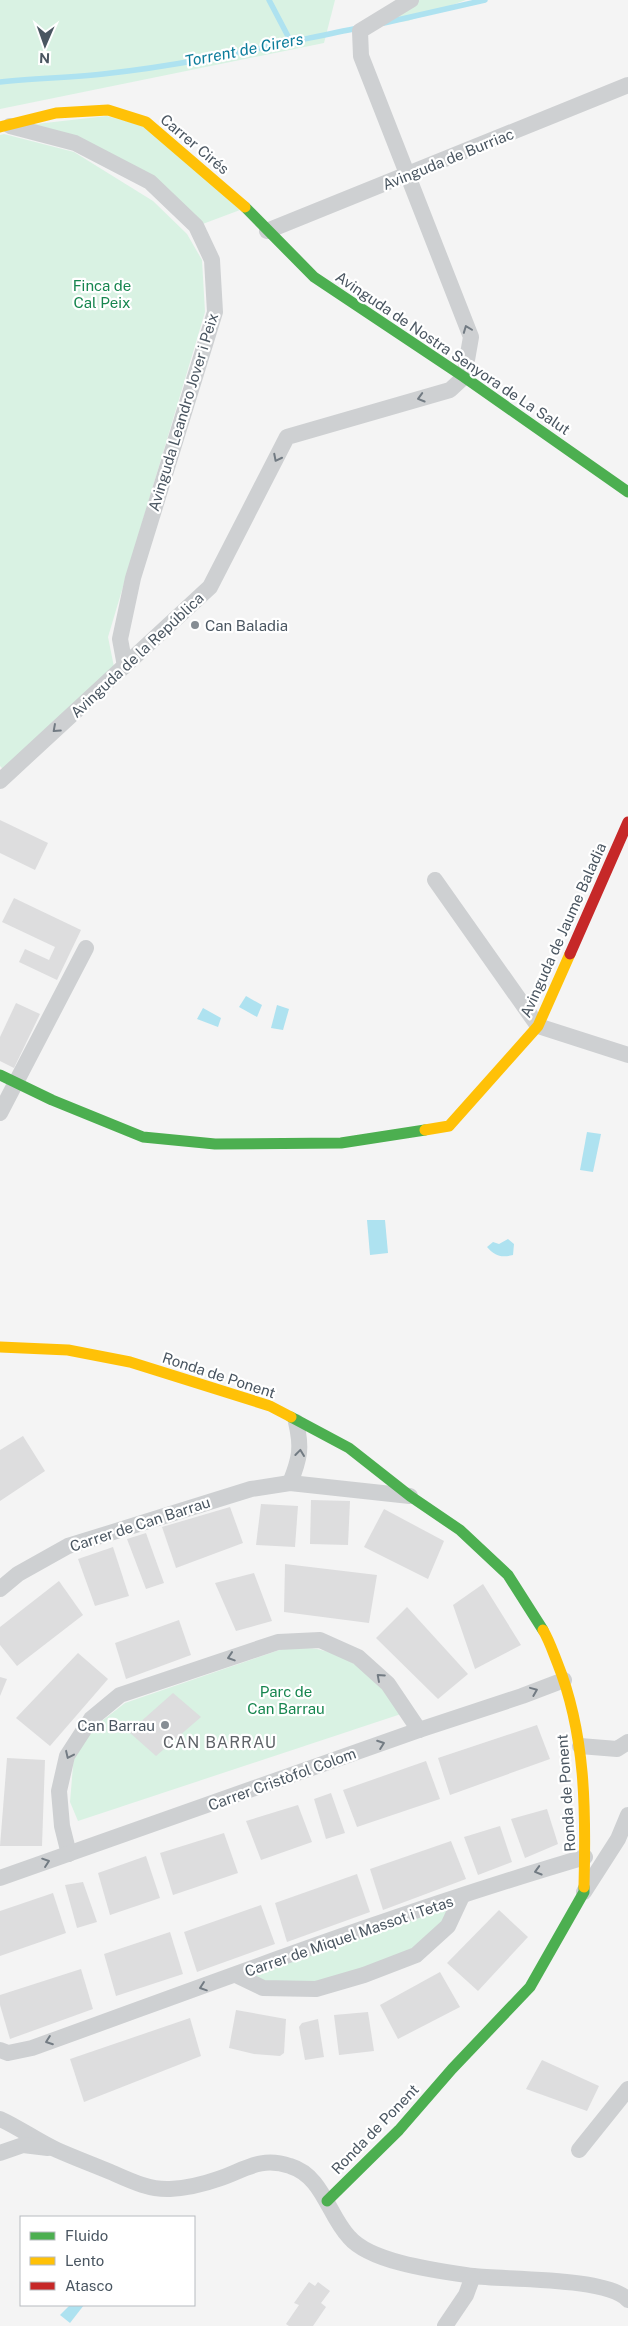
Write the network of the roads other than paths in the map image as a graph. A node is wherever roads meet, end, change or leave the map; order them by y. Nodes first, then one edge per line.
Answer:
1 (411, 0) edge
2 (628, 85) edge
3 (4, 126) edge
4 (406, 176) junction
5 (267, 231) junction
6 (464, 377) junction
7 (628, 492) edge
8 (125, 666) junction
9 (0, 781) edge
10 (628, 822) edge
11 (623, 846) edge
12 (435, 880) dead end
13 (86, 948) dead end
14 (538, 1026) junction
15 (628, 1055) edge
16 (0, 1075) edge
17 (15, 1082) junction
18 (0, 1113) edge
19 (0, 1347) edge
20 (296, 1422) junction
21 (290, 1483) junction
22 (410, 1496) junction
23 (0, 1589) edge
24 (564, 1680) junction
25 (419, 1730) junction
26 (628, 1742) edge
27 (580, 1746) junction
28 (628, 1815) edge
29 (69, 1854) junction
30 (585, 1858) junction
31 (0, 1878) edge
32 (584, 1892) junction
33 (462, 1896) junction
34 (236, 1975) junction
35 (0, 2050) edge
36 (628, 2089) edge
37 (0, 2119) edge
38 (55, 2149) junction
39 (579, 2150) dead end
40 (0, 2153) edge
41 (327, 2201) junction
42 (473, 2276) junction
43 (628, 2300) edge
44 (445, 2326) edge

1 - 4 street
2 - 4 street, Avinguda de Burriac
3 - 5 street, Carrer Cirés
3 - 8 street, Avinguda Leandro Jover i Peix
4 - 5 street, Avinguda de Burriac
6 -> 4 street
5 - 6 street, Avinguda de Nostra Senyora de La Salut
6 - 7 street, Avinguda de Nostra Senyora de La Salut
6 -> 8 street, Avinguda de la República
8 -> 9 street, Avinguda de la República
10 - 11 street, Avinguda de Jaume Baladia
11 - 14 street, Avinguda de Jaume Baladia
12 - 14 street
13 - 17 street
14 - 15 street
14 - 17 street, Avinguda de Jaume Baladia
16 - 17 street, Avinguda de Jaume Baladia
17 - 18 street
19 - 20 street, Ronda de Ponent
21 -> 20 street
20 - 22 street, Ronda de Ponent
21 - 22 street, Carrer de Can Barrau
21 - 23 street, Carrer de Can Barrau
22 - 24 street, Ronda de Ponent
25 -> 24 street, Carrer Cristòfol Colom
24 - 27 street, Ronda de Ponent
29 -> 25 street, Carrer Cristòfol Colom
25 -> 29 street
26 - 27 street
27 - 30 street, Ronda de Ponent
28 - 32 street
31 -> 29 street, Carrer Cristòfol Colom
30 - 32 street, Ronda de Ponent
30 -> 33 street, Carrer de Miquel Massot i Tetas
32 - 41 street, Ronda de Ponent
33 - 34 street, Carrer de Miquel Massot i Tetas
33 - 34 street, Carrer de Miquel Massot i Tetas
34 -> 35 street, Carrer de Miquel Massot i Tetas
36 - 39 street
37 - 38 street
38 - 40 street
38 - 41 street
41 - 42 street
42 - 43 street
42 - 44 street

